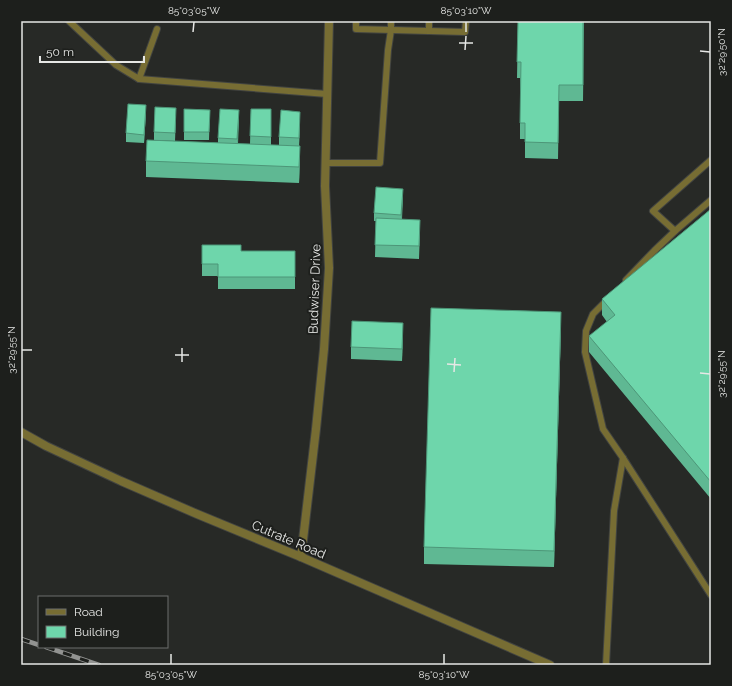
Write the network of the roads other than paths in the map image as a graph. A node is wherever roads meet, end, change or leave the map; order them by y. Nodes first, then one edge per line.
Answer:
1 (69, 21) edge
2 (329, 21) edge
3 (356, 21) edge
4 (391, 21) edge
5 (429, 21) edge
6 (466, 21) edge
7 (157, 29) dead end
8 (391, 30) junction
9 (429, 31) junction
10 (139, 79) junction
11 (327, 94) junction
12 (711, 160) edge
13 (326, 163) junction
14 (711, 200) edge
15 (675, 230) junction
16 (621, 285) edge
17 (610, 297) edge
18 (21, 432) edge
19 (623, 458) junction
20 (301, 557) junction
21 (711, 595) edge
22 (550, 665) edge
23 (606, 665) edge

1 - 10 lane
2 - 11 street, Budwiser Drive
3 - 8 lane
4 - 8 lane
5 - 9 lane
6 - 9 lane
7 - 10 lane
8 - 9 lane
8 - 13 lane
10 - 11 lane
11 - 13 street, Budwiser Drive
12 - 15 lane
13 - 20 street, Budwiser Drive
14 - 15 lane
15 - 16 lane
17 - 19 lane
18 - 20 street, Cutrate Road
19 - 21 lane
19 - 23 lane
20 - 22 street, Cutrate Road

